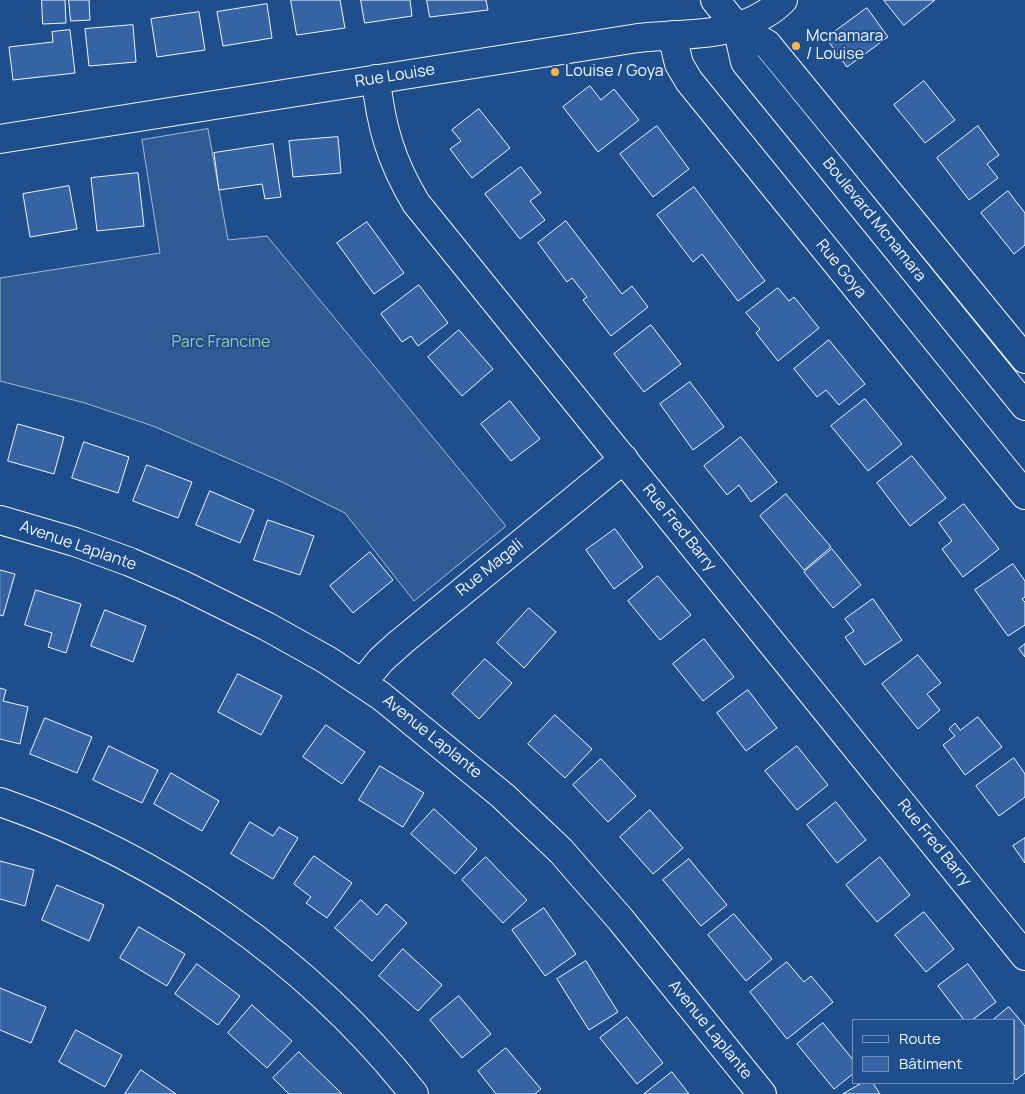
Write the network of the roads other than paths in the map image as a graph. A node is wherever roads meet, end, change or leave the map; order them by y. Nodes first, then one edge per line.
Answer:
1 (715, 0) edge
2 (784, 0) edge
3 (737, 27) junction
4 (672, 35) junction
5 (376, 79) junction
6 (0, 139) edge
7 (1025, 359) edge
8 (1025, 406) edge
9 (624, 459) junction
10 (1025, 495) edge
11 (0, 520) edge
12 (362, 682) junction
13 (0, 802) edge
14 (1025, 956) edge
15 (414, 1094) edge
16 (762, 1094) edge

1 - 3 street, Boulevard Mcnamara
2 - 3 street, Rue Louise
3 - 4 street, Rue Louise
3 - 7 street, Boulevard Mcnamara
3 - 8 street, Boulevard Mcnamara
4 - 5 street, Rue Louise
4 - 10 street, Rue Goya
5 - 6 street, Rue Louise
5 - 9 street, Rue Fred Barry
9 - 12 street, Rue Magali
9 - 14 street, Rue Fred Barry
11 - 12 street, Avenue Laplante
12 - 16 street, Avenue Laplante
13 - 15 street

